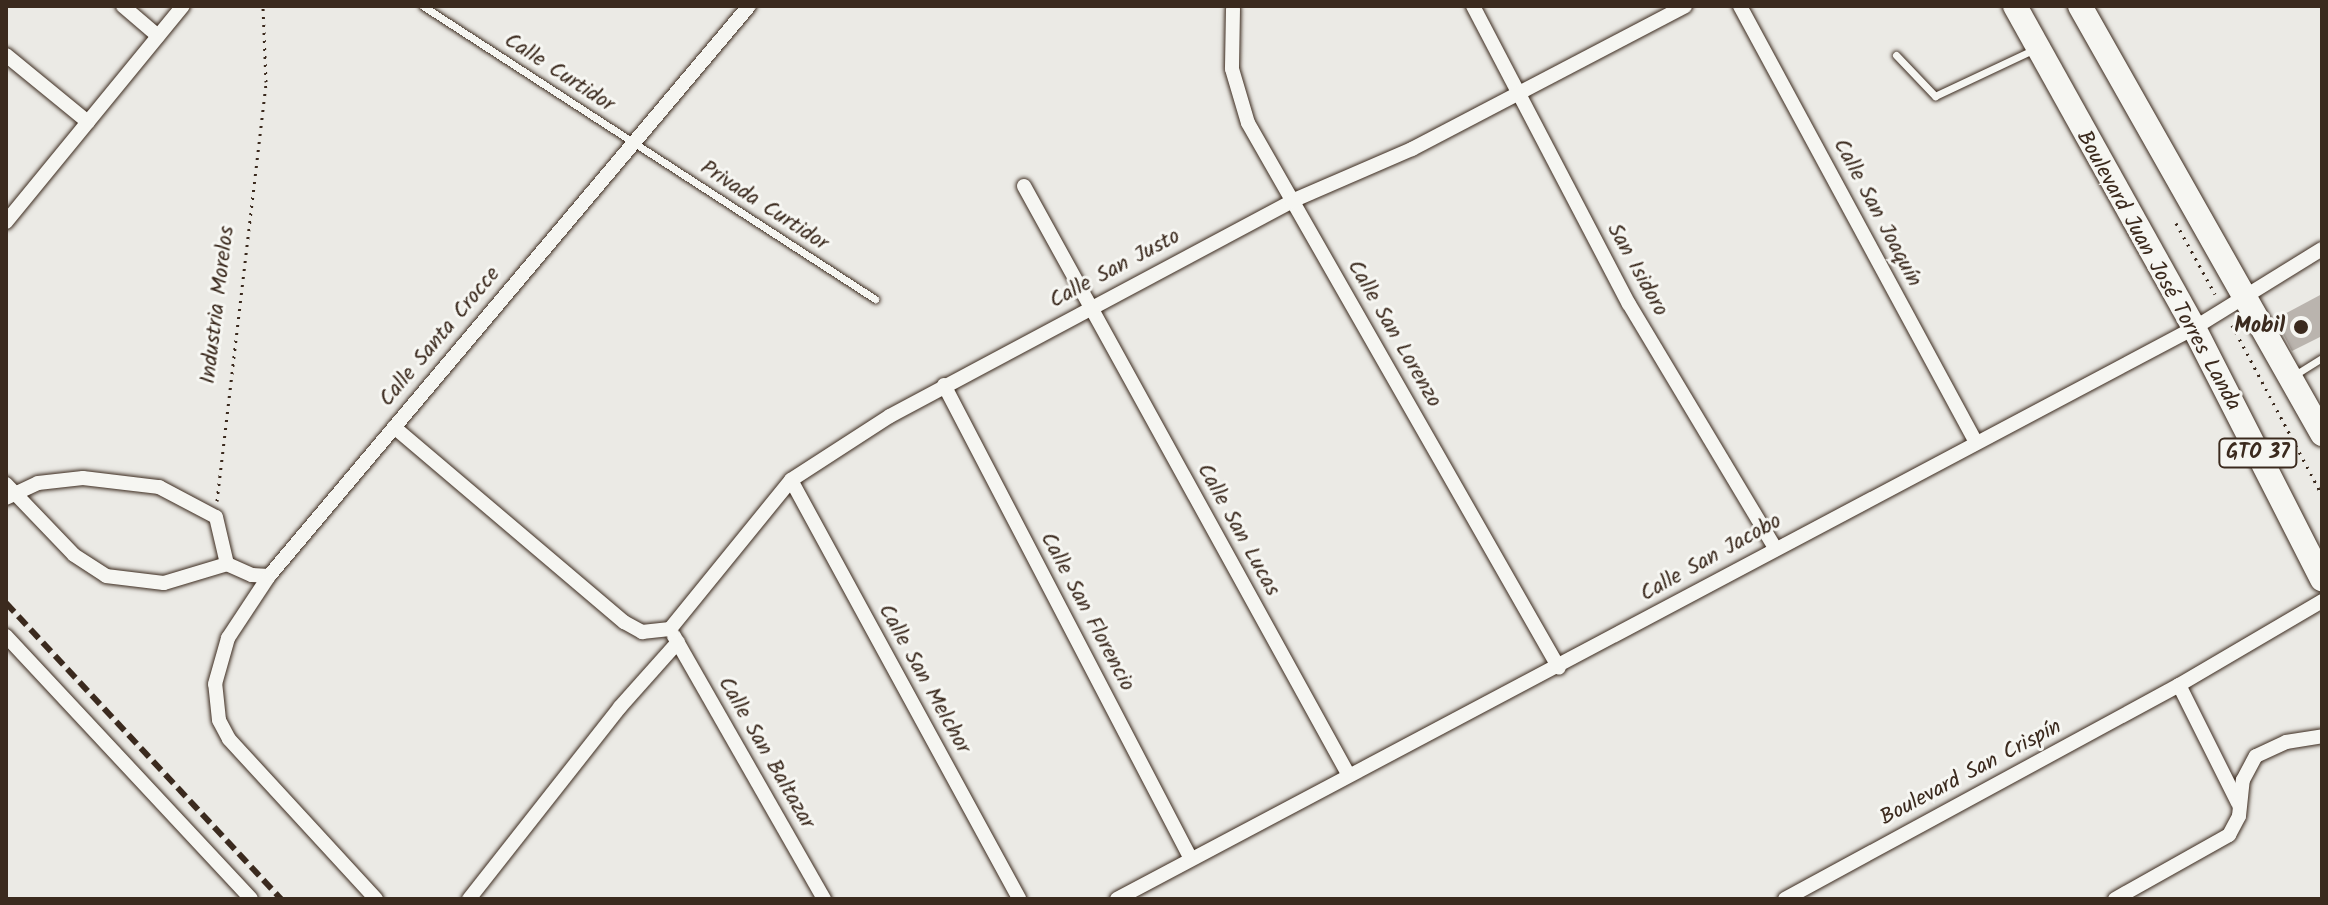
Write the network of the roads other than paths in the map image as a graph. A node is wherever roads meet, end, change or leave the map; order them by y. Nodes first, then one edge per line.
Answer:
1 (123, 6) edge
2 (183, 6) edge
3 (423, 6) edge
4 (749, 6) edge
5 (1473, 6) edge
6 (1685, 6) edge
7 (1740, 6) edge
8 (2015, 6) edge
9 (2080, 6) edge
10 (1233, 9) dead end
11 (158, 36) junction
12 (2037, 48) junction
13 (6, 55) edge
14 (1896, 55) dead end
15 (1519, 93) junction
16 (88, 122) junction
17 (634, 144) junction
18 (1024, 186) dead end
19 (1292, 201) junction
20 (9, 212) edge
21 (2322, 249) edge
22 (2247, 298) junction
23 (875, 299) dead end
24 (1088, 308) junction
25 (2194, 328) junction
26 (2322, 358) edge
27 (2291, 377) junction
28 (944, 385) junction
29 (394, 427) junction
30 (2322, 434) edge
31 (1975, 441) junction
32 (791, 480) junction
33 (9, 492) edge
34 (1775, 548) junction
35 (227, 564) junction
36 (269, 576) junction
37 (2322, 579) edge
38 (2322, 601) edge
39 (674, 635) junction
40 (6, 636) edge
41 (1559, 668) junction
42 (2179, 685) junction
43 (2322, 736) edge
44 (1348, 774) junction
45 (2240, 807) junction
46 (1191, 859) junction
47 (251, 899) edge
48 (376, 899) edge
49 (469, 899) edge
50 (824, 899) edge
51 (1019, 899) edge
52 (1117, 899) edge
53 (1785, 899) edge
54 (2115, 899) edge

1 - 11 street
2 - 11 street
3 - 17 lane, Calle Curtidor
4 - 17 street, Calle Santa Crocce
5 - 15 street, San Isidoro
6 - 15 street, Calle San Justo
7 - 31 street, Calle San Joaquín
8 - 12 main road, Boulevard Juan José Torres Landa / GTO 37
9 - 22 main road, GTO 37
10 - 19 street, Calle San Lorenzo
11 - 16 street
12 - 14 lane
12 - 25 main road, Boulevard Juan José Torres Landa / GTO 37
13 - 16 street
15 - 19 street, Calle San Justo
15 - 34 street, San Isidoro
16 - 20 street
17 - 23 lane, Privada Curtidor
17 - 29 street, Calle Santa Crocce
18 - 24 street, Calle San Lucas
19 - 24 street, Calle San Justo
19 - 41 street, Calle San Lorenzo
21 - 22 street, Calle San Jacobo
22 - 25 street, Calle San Jacobo
22 - 27 main road, GTO 37
24 - 28 street, Calle San Justo
24 - 44 street, Calle San Lucas
25 - 31 street, Calle San Jacobo
25 - 37 main road, Boulevard Juan José Torres Landa / GTO 37
26 - 27 lane
27 - 30 main road, GTO 37
28 - 32 street, Calle San Justo
28 - 46 street, Calle San Florencio
29 - 36 street, Calle Santa Crocce
29 - 39 street
31 - 34 street, Calle San Jacobo
32 - 39 street, Calle San Justo
32 - 51 street, Calle San Melchor
33 - 35 street
33 - 35 street
34 - 41 street, Calle San Jacobo
35 - 36 street
36 - 48 street, Calle Santa Crocce
38 - 42 street, Boulevard San Crispín
39 - 49 street, Calle San Justo
39 - 50 street, Calle San Baltazar
40 - 47 street
41 - 44 street, Calle San Jacobo
42 - 45 street
42 - 53 street, Boulevard San Crispín
43 - 45 street
44 - 46 street, Calle San Jacobo
45 - 54 street
46 - 52 street, Calle San Jacobo

